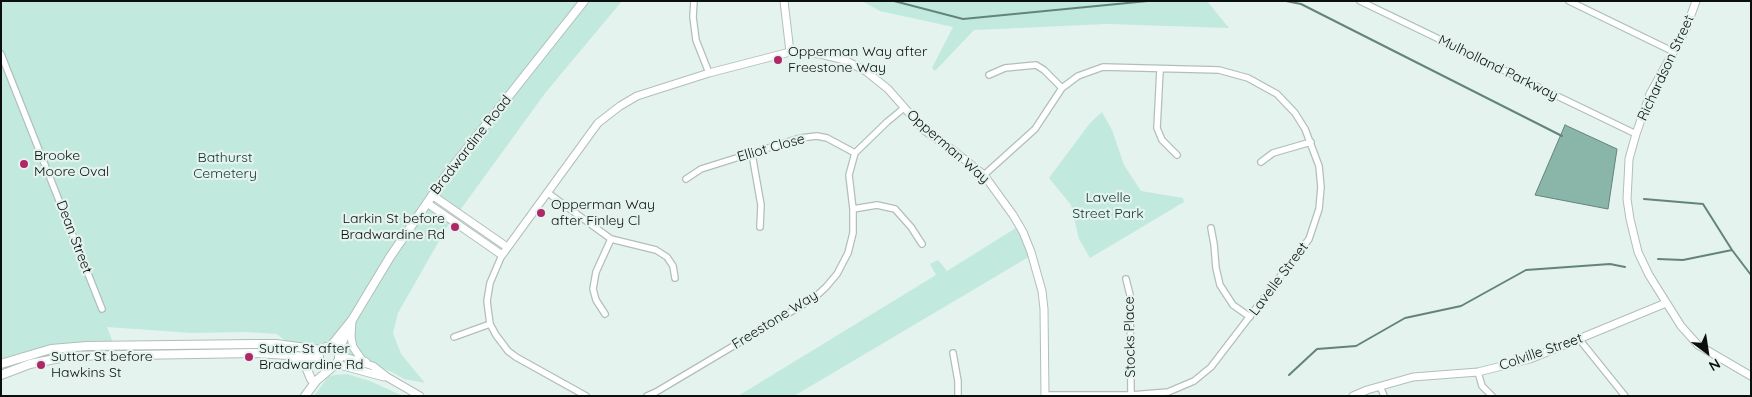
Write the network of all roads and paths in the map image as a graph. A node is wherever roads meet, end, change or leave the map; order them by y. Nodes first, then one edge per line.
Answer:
1 (584, 1) edge
2 (694, 1) edge
3 (784, 1) edge
4 (1360, 1) edge
5 (1570, 1) edge
6 (1696, 1) edge
7 (790, 52) junction
8 (1674, 52) junction
9 (1, 54) edge
10 (1160, 70) junction
11 (709, 73) junction
12 (989, 76) dead end
13 (1062, 88) junction
14 (904, 108) junction
15 (1636, 134) junction
16 (1311, 142) junction
17 (855, 153) junction
18 (752, 154) junction
19 (1177, 155) dead end
20 (1261, 162) dead end
21 (984, 175) junction
22 (686, 179) dead end
23 (548, 193) junction
24 (432, 195) junction
25 (427, 203) junction
26 (853, 209) junction
27 (760, 227) dead end
28 (1211, 228) dead end
29 (611, 239) junction
30 (922, 244) dead end
31 (507, 247) junction
32 (502, 254) junction
33 (676, 278) dead end
34 (1126, 279) dead end
35 (1666, 303) junction
36 (102, 309) dead end
37 (605, 314) dead end
38 (1250, 317) junction
39 (352, 320) junction
40 (490, 324) junction
41 (454, 337) dead end
42 (1580, 339) junction
43 (331, 346) junction
44 (321, 350) junction
45 (953, 353) dead end
46 (288, 354) junction
47 (339, 354) junction
48 (319, 360) junction
49 (1, 364) edge
50 (334, 366) junction
51 (373, 366) junction
52 (1478, 372) junction
53 (1, 374) edge
54 (1751, 376) edge
55 (387, 377) junction
56 (312, 379) junction
57 (1380, 386) junction
58 (306, 392) edge
59 (1131, 394) junction
60 (1045, 395) edge
61 (420, 396) edge
62 (586, 396) edge
63 (647, 396) edge
64 (958, 396) edge
65 (1353, 396) edge
66 (1384, 396) edge
67 (1492, 396) edge
68 (1625, 396) edge

1 - 24 main road, Bradwardine Road
2 - 11 street
3 - 7 street
4 - 15 street, Mulholland Parkway
5 - 8 street
6 - 8 street, Richardson Street
7 - 11 street, Opperman Way
7 - 14 street, Opperman Way
8 - 15 street, Richardson Street
9 - 36 street, Dean Street
10 - 13 street, Lavelle Street
10 - 16 street, Lavelle Street
10 - 19 street
11 - 23 street, Opperman Way
12 - 13 street
13 - 21 street, Lavelle Street
14 - 17 street
14 - 21 street, Opperman Way
15 - 35 street, Richardson Street
16 - 20 street
16 - 38 street, Lavelle Street
17 - 18 street, Elliot Close
17 - 26 street, Freestone Way
18 - 22 street, Elliot Close
18 - 27 street
21 - 60 street, Opperman Way
23 - 29 street
23 - 31 street, Opperman Way
24 - 25 main road, Bradwardine Road
24 - 31 street
25 - 32 street
25 - 39 main road, Bradwardine Road
26 - 30 street
26 - 63 street, Freestone Way
28 - 38 street
29 - 33 street
29 - 37 street
31 - 32 street
32 - 40 street
34 - 59 street, Stocks Place
35 - 42 street, Colville Street
35 - 54 street, Richardson Street
38 - 59 street, Lavelle Street
39 - 43 main road, Bradwardine Road
39 - 47 main road, Bradwardine Road
39 - 51 street
40 - 41 street
40 - 62 street
42 - 52 street, Colville Street
42 - 68 street
43 - 44 main road
43 - 47 main road
44 - 48 main road
44 - 49 main road
45 - 64 street
46 - 48 main road
46 - 53 main road
46 - 56 main road
47 - 50 main road
47 - 51 street
48 - 50 main road
48 - 56 main road
50 - 55 street
50 - 58 main road
51 - 55 street
52 - 57 street, Colville Street
52 - 67 street
55 - 61 street
56 - 58 main road
57 - 65 street, Colville Street
57 - 66 street
59 - 60 street, Lavelle Street

